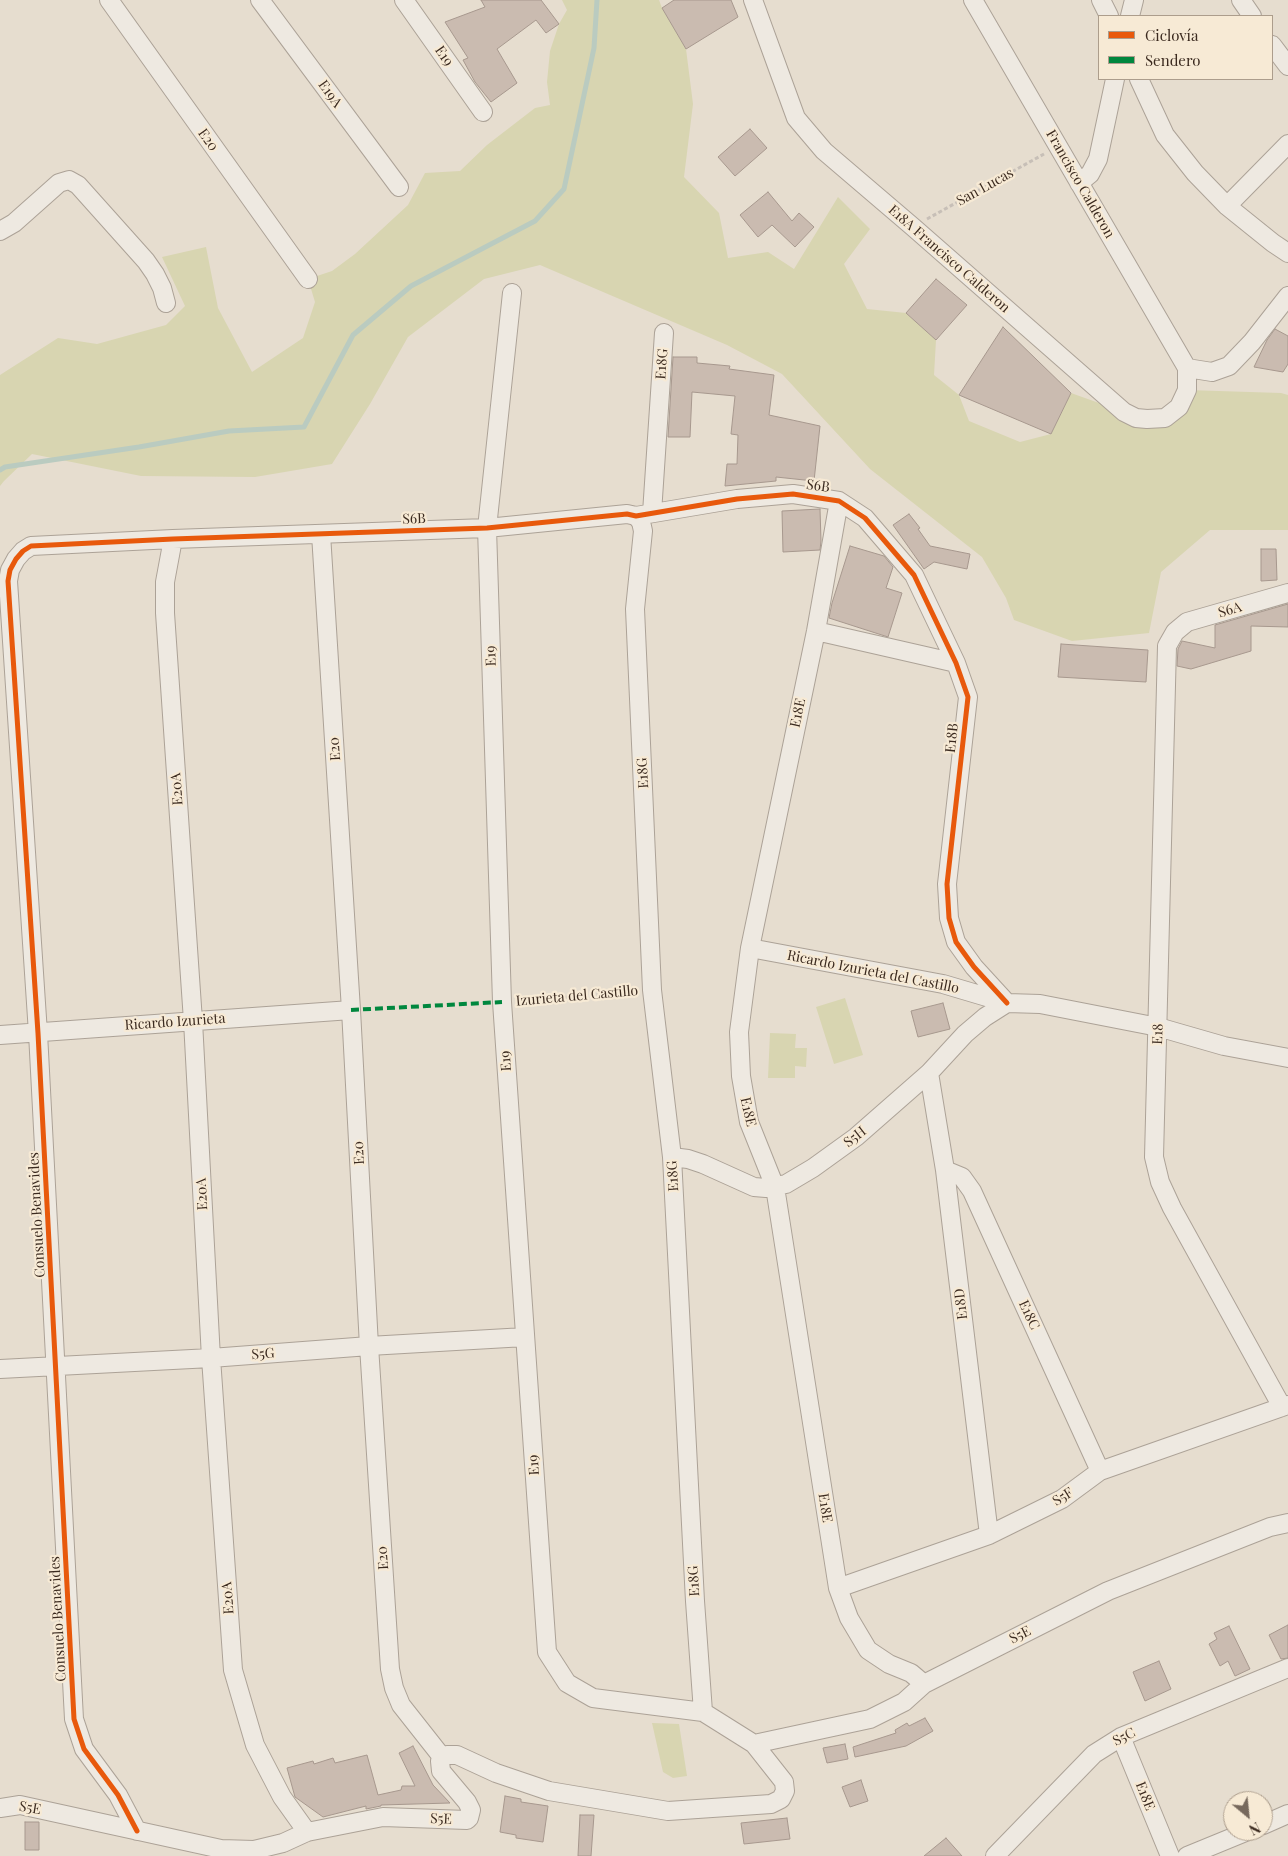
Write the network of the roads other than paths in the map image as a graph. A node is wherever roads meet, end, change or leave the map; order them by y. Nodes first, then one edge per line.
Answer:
1 (108, 0) edge
2 (260, 0) edge
3 (404, 0) edge
4 (753, 0) edge
5 (973, 0) edge
6 (1101, 0) edge
7 (1134, 0) edge
8 (1241, 0) edge
9 (1108, 15) edge
10 (1130, 15) edge
11 (1251, 15) edge
12 (1273, 46) edge
13 (1288, 66) edge
14 (1115, 80) edge
15 (1139, 80) edge
16 (484, 112) dead end
17 (1288, 144) edge
18 (1079, 183) junction
19 (399, 187) dead end
20 (1227, 206) junction
21 (0, 231) edge
22 (1288, 253) edge
23 (308, 279) dead end
24 (512, 293) dead end
25 (1288, 296) edge
26 (166, 303) dead end
27 (664, 333) dead end
28 (1187, 368) junction
29 (838, 501) junction
30 (644, 515) junction
31 (487, 528) junction
32 (321, 534) junction
33 (173, 539) junction
34 (8, 581) joint
35 (1288, 593) edge
36 (816, 631) junction
37 (1175, 632) joint
38 (956, 663) junction
39 (750, 948) junction
40 (1007, 1003) junction
41 (351, 1010) junction
42 (193, 1021) junction
43 (1158, 1027) junction
44 (38, 1033) junction
45 (0, 1035) edge
46 (1288, 1058) edge
47 (929, 1073) junction
48 (672, 1157) junction
49 (945, 1170) junction
50 (775, 1187) junction
51 (525, 1338) junction
52 (369, 1346) junction
53 (211, 1358) junction
54 (56, 1366) junction
55 (0, 1369) edge
56 (1285, 1406) edge
57 (1100, 1471) junction
58 (1288, 1523) edge
59 (989, 1535) junction
60 (838, 1588) junction
61 (1288, 1668) edge
62 (924, 1684) junction
63 (702, 1712) junction
64 (1121, 1737) junction
65 (754, 1744) junction
66 (442, 1757) junction
67 (0, 1808) edge
68 (1288, 1814) edge
69 (1273, 1821) edge
70 (136, 1831) junction
71 (307, 1832) junction
72 (1224, 1841) edge
73 (995, 1856) edge
74 (1170, 1856) edge
75 (1187, 1856) edge

1 - 23 street, E20
2 - 19 street, E19A
3 - 16 street, E19
4 - 28 street, E18A Francisco Calderon
5 - 18 street, Francisco Calderon
6 - 9 street
7 - 10 street
8 - 11 street
12 - 13 street
14 - 18 street
15 - 20 street
17 - 20 street
18 - 28 street, Francisco Calderon
20 - 22 street
21 - 26 street
24 - 31 street, E19
25 - 28 street
27 - 30 street, E18G
29 - 30 street, S6B
29 - 36 street, E18E
29 - 38 street, E18B
30 - 31 street, S6B
30 - 48 street, E18G
31 - 32 street, S6B
31 - 51 street, E19
32 - 33 street, S6B
32 - 41 street, E20
33 - 34 street, S6B
33 - 42 street, E20A
34 - 44 street, Consuelo Benavides
35 - 37 street, S6A
36 - 38 street
36 - 39 street, E18E
37 - 43 street, E18
38 - 40 street, E18B
39 - 40 street, Ricardo Izurieta del Castillo
39 - 50 street, E18E
40 - 43 street, Ricardo Izurieta del Castillo
40 - 47 street, S5H
41 - 42 street, Ricardo Izurieta
41 - 52 street, E20
42 - 44 street, Ricardo Izurieta
42 - 53 street, E20A
43 - 46 street, Ricardo Izurieta del Castillo
43 - 56 street, E18
44 - 45 street, Ricardo Izurieta
44 - 54 street, Consuelo Benavides
47 - 49 street, E18D
47 - 50 street, S5H
48 - 50 street, S5H
48 - 63 street, E18G
49 - 57 street, E18C
49 - 59 street, E18D
50 - 60 street, E18E
51 - 52 street, S5G
51 - 63 street, E19
52 - 53 street, S5G
52 - 66 street, E20
53 - 54 street, S5G
53 - 71 street, E20A
54 - 55 street, S5G
54 - 70 street, Consuelo Benavides
56 - 57 street, S5F
57 - 59 street, S5F
58 - 62 street, S5E
59 - 60 street, S5F
60 - 62 street, E18E
61 - 64 street, S5C
62 - 65 street, S5E
63 - 65 street
64 - 73 street, S5C
64 - 74 street, E18E
65 - 66 street
66 - 71 street, S5E
67 - 70 street, S5E
68 - 69 street
70 - 71 street, S5E
72 - 75 street

